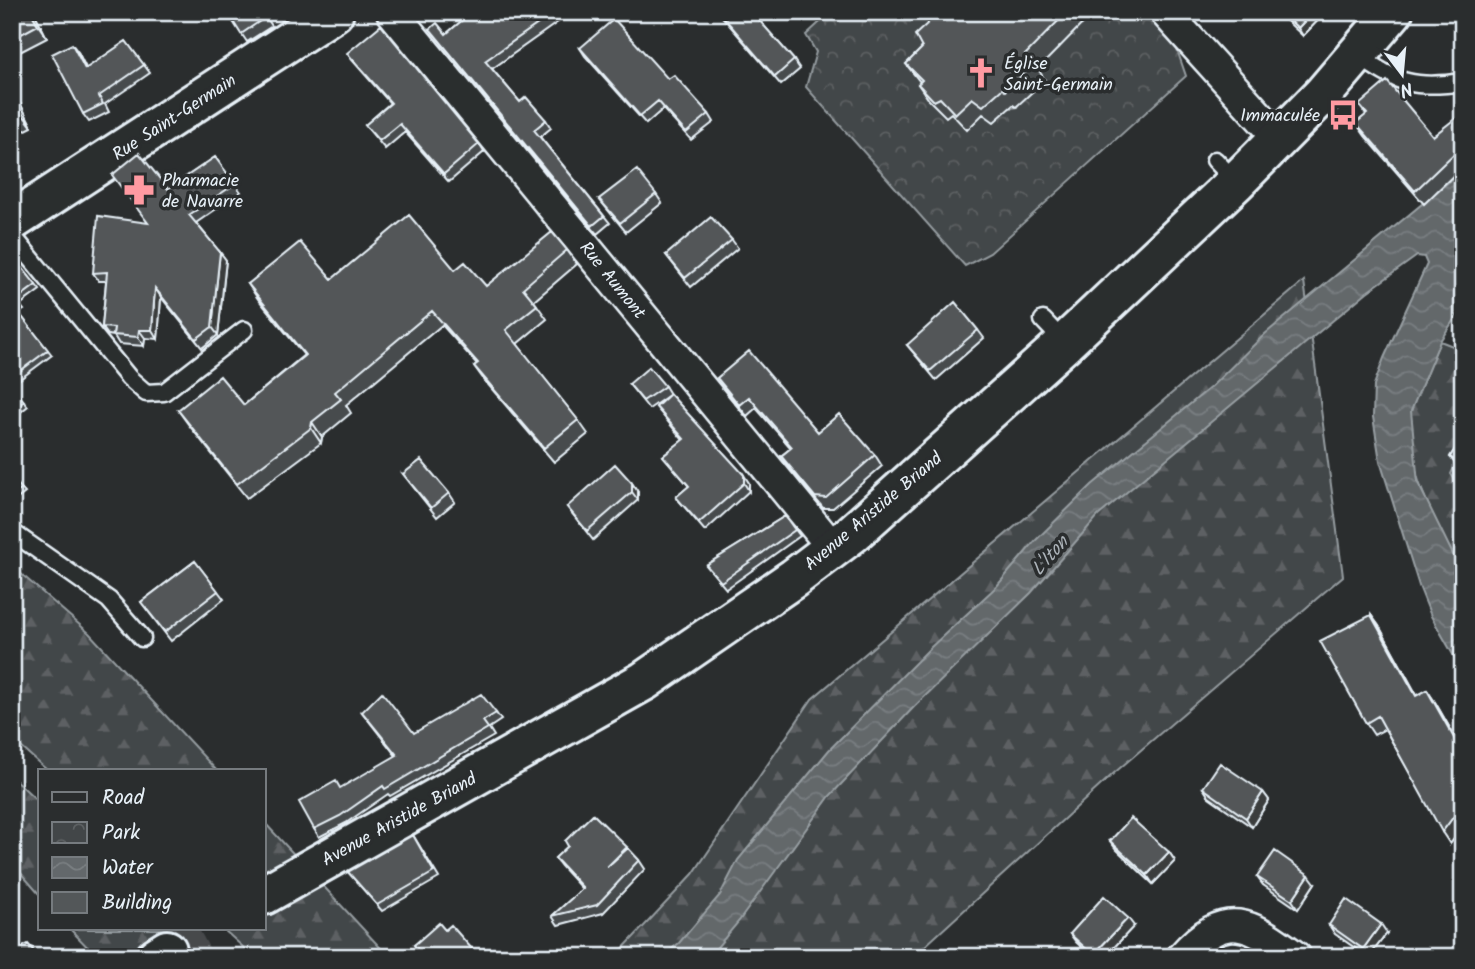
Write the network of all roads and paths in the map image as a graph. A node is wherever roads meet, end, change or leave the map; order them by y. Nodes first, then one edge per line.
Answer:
1 (392, 12) edge
2 (1165, 12) edge
3 (1392, 12) edge
4 (314, 18) edge
5 (1358, 55) junction
6 (1463, 82) edge
7 (1279, 138) junction
8 (12, 221) edge
9 (12, 235) edge
10 (244, 330) dead end
11 (12, 532) edge
12 (833, 548) junction
13 (142, 638) dead end
14 (266, 894) edge
15 (1182, 957) edge
16 (1296, 957) edge

1 - 12 street, Rue Aumont
2 - 7 street
3 - 5 main road, Avenue Aristide Briand
4 - 8 main road, Rue Saint-Germain
5 - 6 lane
5 - 7 main road, Avenue Aristide Briand
7 - 12 main road, Avenue Aristide Briand
9 - 10 lane
11 - 13 lane
12 - 14 main road, Avenue Aristide Briand
15 - 16 street

